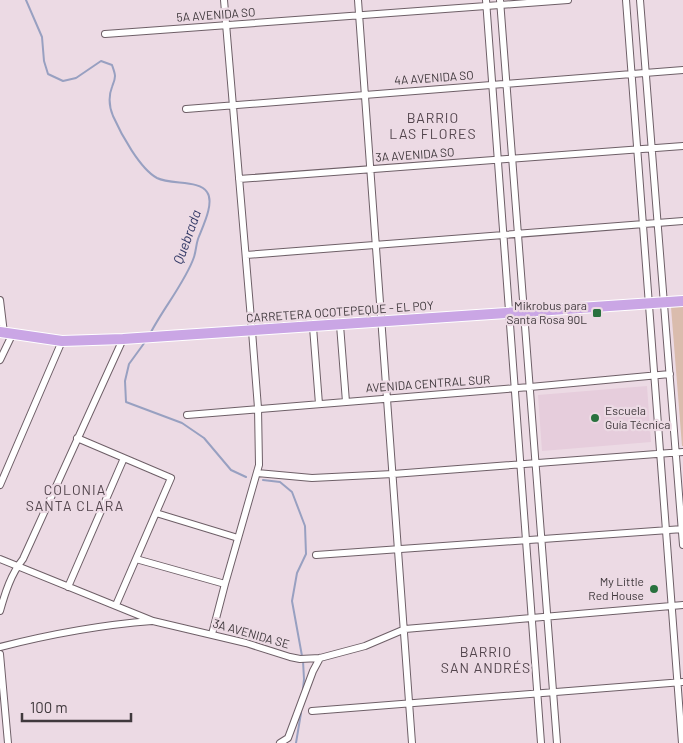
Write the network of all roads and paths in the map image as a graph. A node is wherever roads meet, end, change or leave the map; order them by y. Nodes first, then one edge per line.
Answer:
1 (224, 0) edge
2 (358, 0) edge
3 (568, 0) edge
4 (626, 0) edge
5 (640, 0) edge
6 (500, 2) edge
7 (486, 3) edge
8 (359, 16) junction
9 (226, 25) junction
10 (105, 34) dead end
11 (683, 70) edge
12 (646, 73) junction
13 (631, 74) junction
14 (506, 84) junction
15 (492, 85) junction
16 (365, 95) junction
17 (233, 105) junction
18 (186, 109) dead end
19 (683, 146) edge
20 (652, 148) junction
21 (637, 149) junction
22 (512, 158) junction
23 (497, 160) junction
24 (370, 169) junction
25 (239, 179) junction
26 (683, 221) edge
27 (658, 223) junction
28 (642, 224) junction
29 (518, 234) junction
30 (503, 235) junction
31 (376, 245) junction
32 (246, 255) junction
33 (0, 300) edge
34 (683, 301) edge
35 (664, 302) junction
36 (648, 303) junction
37 (524, 312) junction
38 (509, 313) junction
39 (382, 322) junction
40 (340, 325) junction
41 (313, 327) junction
42 (252, 331) junction
43 (5, 333) edge
44 (123, 339) junction
45 (62, 341) junction
46 (1, 356) edge
47 (670, 374) junction
48 (654, 376) junction
49 (530, 387) junction
50 (514, 389) junction
51 (388, 398) junction
52 (346, 402) junction
53 (319, 404) junction
54 (258, 408) junction
55 (187, 415) dead end
56 (77, 438) junction
57 (679, 453) edge
58 (660, 454) junction
59 (124, 458) junction
60 (535, 463) junction
61 (520, 464) junction
62 (257, 473) junction
63 (393, 474) junction
64 (0, 485) edge
65 (156, 513) junction
66 (682, 529) edge
67 (665, 530) junction
68 (238, 538) junction
69 (541, 539) junction
70 (526, 540) junction
71 (683, 545) edge
72 (399, 550) junction
73 (316, 555) dead end
74 (136, 558) junction
75 (0, 559) edge
76 (17, 566) junction
77 (225, 584) junction
78 (68, 587) junction
79 (116, 605) junction
80 (683, 605) edge
81 (671, 606) junction
82 (0, 611) edge
83 (547, 617) junction
84 (531, 618) junction
85 (153, 621) junction
86 (405, 629) junction
87 (212, 634) junction
88 (0, 647) edge
89 (0, 654) edge
90 (320, 658) junction
91 (680, 682) edge
92 (553, 692) junction
93 (537, 693) junction
94 (410, 703) junction
95 (312, 711) dead end
96 (8, 743) edge
97 (280, 743) edge
98 (412, 743) edge
99 (541, 743) edge
100 (556, 743) edge
101 (682, 743) edge

1 - 9 street
2 - 8 street
3 - 6 street, 5A AVENIDA SO
4 - 13 street
5 - 12 street
6 - 7 street, 5A AVENIDA SO
6 - 14 street
7 - 8 street, 5A AVENIDA SO
7 - 15 street
8 - 9 street, 5A AVENIDA SO
8 - 16 street
9 - 10 street, 5A AVENIDA SO
9 - 17 street
11 - 12 street, 4A AVENIDA SO
12 - 13 street, 4A AVENIDA SO
12 - 20 street
13 - 14 street, 4A AVENIDA SO
13 - 21 street
14 - 15 street, 4A AVENIDA SO
14 - 22 street
15 - 16 street, 4A AVENIDA SO
15 - 23 street
16 - 17 street, 4A AVENIDA SO
16 - 24 street
17 - 18 street, 4A AVENIDA SO
17 - 25 street
19 - 20 street, 3A AVENIDA SO
20 - 21 street, 3A AVENIDA SO
20 - 27 street
21 - 22 street, 3A AVENIDA SO
21 - 28 street
22 - 23 street, 3A AVENIDA SO
22 - 29 street
23 - 24 street, 3A AVENIDA SO
23 - 30 street
24 - 25 street, 3A AVENIDA SO
24 - 31 street
25 - 32 street
26 - 27 street
27 - 28 street
27 - 35 street
28 - 29 street
28 - 36 street
29 - 30 street
29 - 37 street
30 - 31 street
30 - 38 street
31 - 32 street
31 - 39 street
32 - 42 street
33 - 43 street
34 - 35 main road, CARRETERA OCOTEPEQUE - EL POY
35 - 36 main road, CARRETERA OCOTEPEQUE - EL POY
35 - 47 street
36 - 37 main road, CARRETERA OCOTEPEQUE - EL POY
36 - 48 street
37 - 38 main road, CARRETERA OCOTEPEQUE - EL POY
37 - 49 street
38 - 39 main road, CARRETERA OCOTEPEQUE - EL POY
38 - 50 street
39 - 40 main road, CARRETERA OCOTEPEQUE - EL POY
39 - 51 street
40 - 41 main road, CARRETERA OCOTEPEQUE - EL POY
40 - 52 street
41 - 42 main road, CARRETERA OCOTEPEQUE - EL POY
41 - 53 street
42 - 44 main road, CARRETERA OCOTEPEQUE - EL POY
42 - 54 street
43 - 45 main road, CARRETERA OCOTEPEQUE - EL POY
43 - 46 street
44 - 45 main road, CARRETERA OCOTEPEQUE - EL POY
44 - 56 street
45 - 64 street
47 - 48 street, AVENIDA CENTRAL SUR
47 - 57 street
48 - 49 street, AVENIDA CENTRAL SUR
48 - 58 street
49 - 50 street, AVENIDA CENTRAL SUR
49 - 60 street
50 - 51 street, AVENIDA CENTRAL SUR
50 - 61 street
51 - 52 street, AVENIDA CENTRAL SUR
51 - 63 street
52 - 53 street, AVENIDA CENTRAL SUR
53 - 54 street, AVENIDA CENTRAL SUR
54 - 55 street, AVENIDA CENTRAL SUR
54 - 62 street
56 - 59 street
56 - 76 street
57 - 58 street
57 - 66 street
58 - 60 street
58 - 67 street
59 - 65 street
59 - 78 street
60 - 61 street
60 - 69 street
61 - 63 street
61 - 70 street
62 - 63 street
62 - 68 street
63 - 72 street
65 - 68 street
65 - 74 street
66 - 67 street
66 - 71 street
67 - 69 street
67 - 81 street
68 - 77 street
69 - 70 street
69 - 83 street
70 - 72 street
70 - 84 street
72 - 73 street
72 - 86 street
74 - 77 street
74 - 79 street
75 - 76 street, 3A AVENIDA SE
76 - 78 street, 3A AVENIDA SE
76 - 82 street
77 - 87 street
78 - 79 street, 3A AVENIDA SE
79 - 85 street, 3A AVENIDA SE
80 - 81 street, 3A AVENIDA SE
81 - 83 street, 3A AVENIDA SE
81 - 91 street
83 - 84 street, 3A AVENIDA SE
83 - 92 street
84 - 86 street, 3A AVENIDA SE
84 - 93 street
85 - 87 street, 3A AVENIDA SE
85 - 88 street
86 - 90 street, 3A AVENIDA SE
86 - 94 street
87 - 90 street, 3A AVENIDA SE
89 - 96 street
90 - 97 street
91 - 92 street
91 - 101 street
92 - 93 street
92 - 100 street
93 - 94 street
93 - 99 street
94 - 95 street
94 - 98 street

